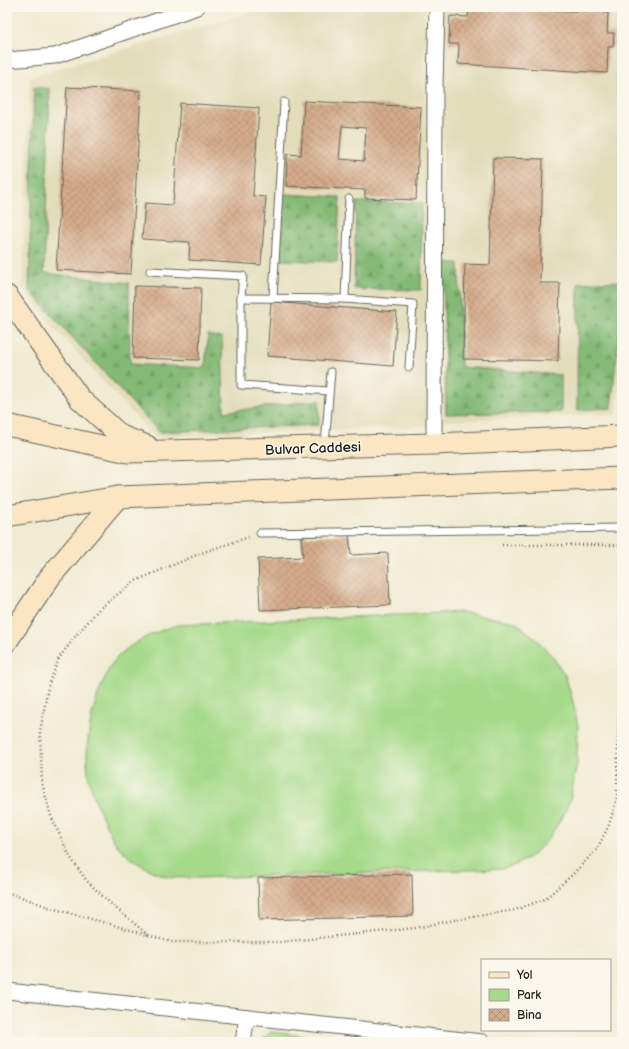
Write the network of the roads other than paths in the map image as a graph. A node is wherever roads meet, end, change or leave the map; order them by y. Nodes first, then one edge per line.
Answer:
1 (197, 7) edge
2 (437, 7) edge
3 (7, 60) edge
4 (284, 102) dead end
5 (349, 199) dead end
6 (150, 271) dead end
7 (7, 296) edge
8 (241, 298) junction
9 (273, 298) junction
10 (345, 299) junction
11 (409, 367) dead end
12 (331, 372) dead end
13 (329, 391) junction
14 (7, 425) edge
15 (622, 436) edge
16 (434, 444) junction
17 (325, 447) junction
18 (161, 452) junction
19 (622, 478) edge
20 (118, 497) junction
21 (7, 516) edge
22 (622, 528) edge
23 (260, 533) road end
24 (7, 641) edge
25 (7, 991) edge
26 (247, 1017) junction
27 (243, 1042) edge
28 (482, 1042) edge

1 - 3 street
2 - 16 street
4 - 9 lane
5 - 10 lane
6 - 8 lane
7 - 18 main road
8 - 9 lane
8 - 13 lane
9 - 10 lane
10 - 11 lane
12 - 13 lane
13 - 17 lane
14 - 18 main road, Bulvar Caddesi
15 - 16 main road, Bulvar Caddesi
16 - 17 main road, Bulvar Caddesi
17 - 18 main road, Bulvar Caddesi
19 - 20 main road
20 - 21 main road
20 - 24 main road
22 - 23 lane
25 - 26 street
26 - 27 street
26 - 28 street

